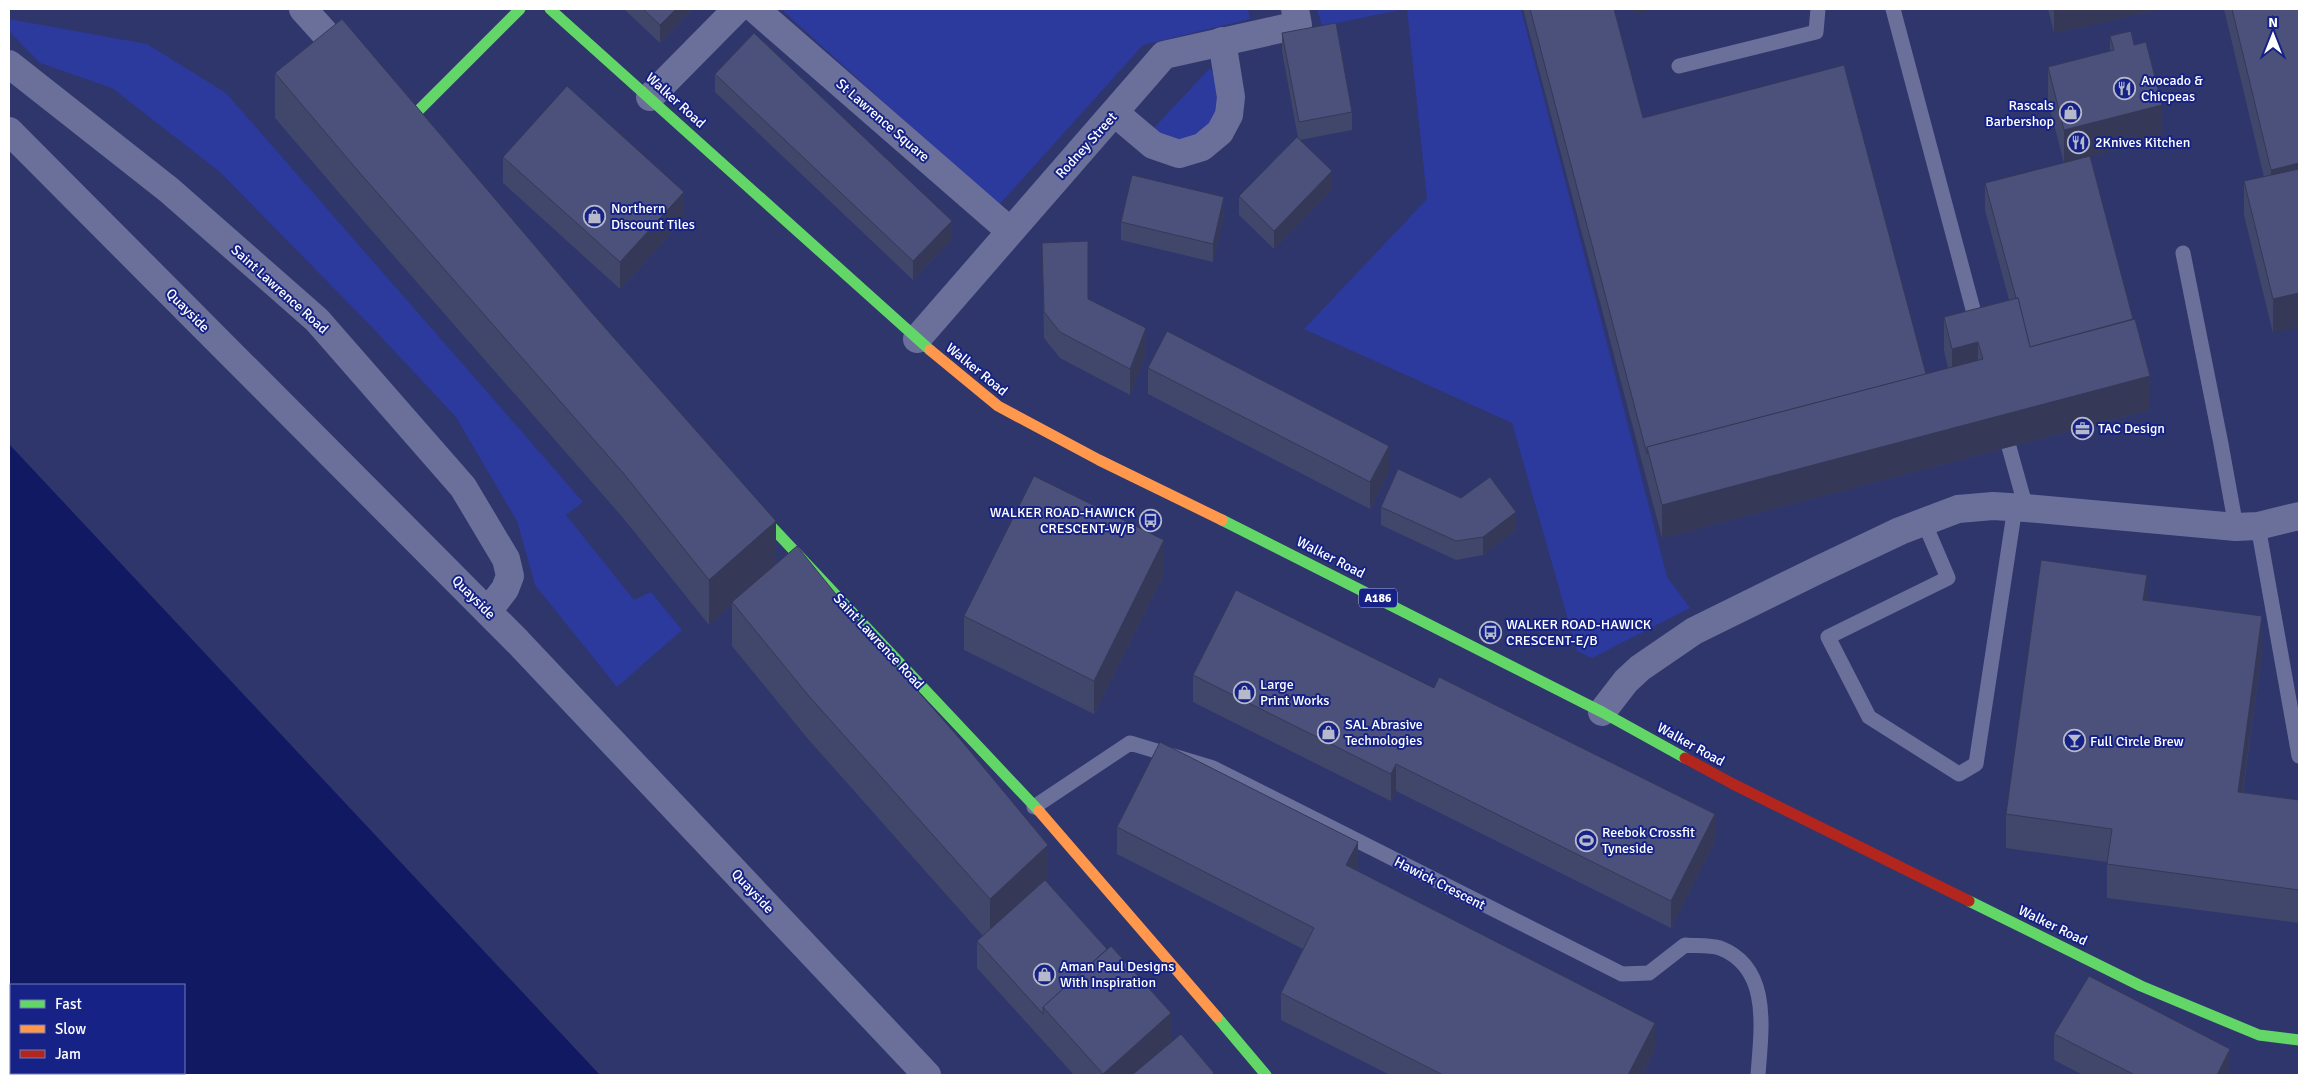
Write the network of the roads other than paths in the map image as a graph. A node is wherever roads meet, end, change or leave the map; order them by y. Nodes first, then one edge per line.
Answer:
1 (303, 9) edge
2 (520, 9) edge
3 (550, 9) edge
4 (737, 9) edge
5 (756, 9) edge
6 (1818, 9) edge
7 (1893, 9) edge
8 (1296, 17) edge
9 (1222, 41) junction
10 (9, 64) edge
11 (1679, 66) dead end
12 (367, 81) edge
13 (650, 97) junction
14 (386, 102) edge
15 (1115, 113) junction
16 (405, 124) junction
17 (9, 131) edge
18 (425, 147) edge
19 (1010, 232) junction
20 (2183, 253) dead end
21 (917, 339) junction
22 (1982, 341) edge
23 (2009, 446) dead end
24 (745, 499) edge
25 (2020, 507) junction
26 (2299, 516) edge
27 (1924, 522) junction
28 (2247, 526) junction
29 (488, 611) junction
30 (1602, 712) junction
31 (2299, 756) edge
32 (1034, 807) junction
33 (2299, 1040) edge
34 (927, 1075) edge
35 (1266, 1075) edge
36 (1758, 1075) edge

1 - 12 street
2 - 16 main road
3 - 13 main road, Walker Road / A186
4 - 13 street
5 - 19 street, St Lawrence Square
6 - 11 lane
7 - 22 lane
8 - 9 street, Rodney Street
9 - 15 street, Rodney Street
9 - 15 street
10 - 29 street, Saint Lawrence Road
13 - 21 main road, Walker Road / A186
14 - 16 street
15 - 19 street, Rodney Street
16 - 18 main road
17 - 29 street, Quayside
19 - 21 street, Rodney Street
20 - 28 lane
21 - 30 main road, Walker Road / A186
23 - 25 lane
24 - 32 main road, Saint Lawrence Road
25 - 27 street
25 - 27 lane
25 - 28 street
26 - 28 street
27 - 30 street
28 - 31 lane
29 - 34 street, Quayside
30 - 33 main road, Walker Road / A186
32 - 35 main road, Saint Lawrence Road
32 - 36 lane, Hawick Crescent

